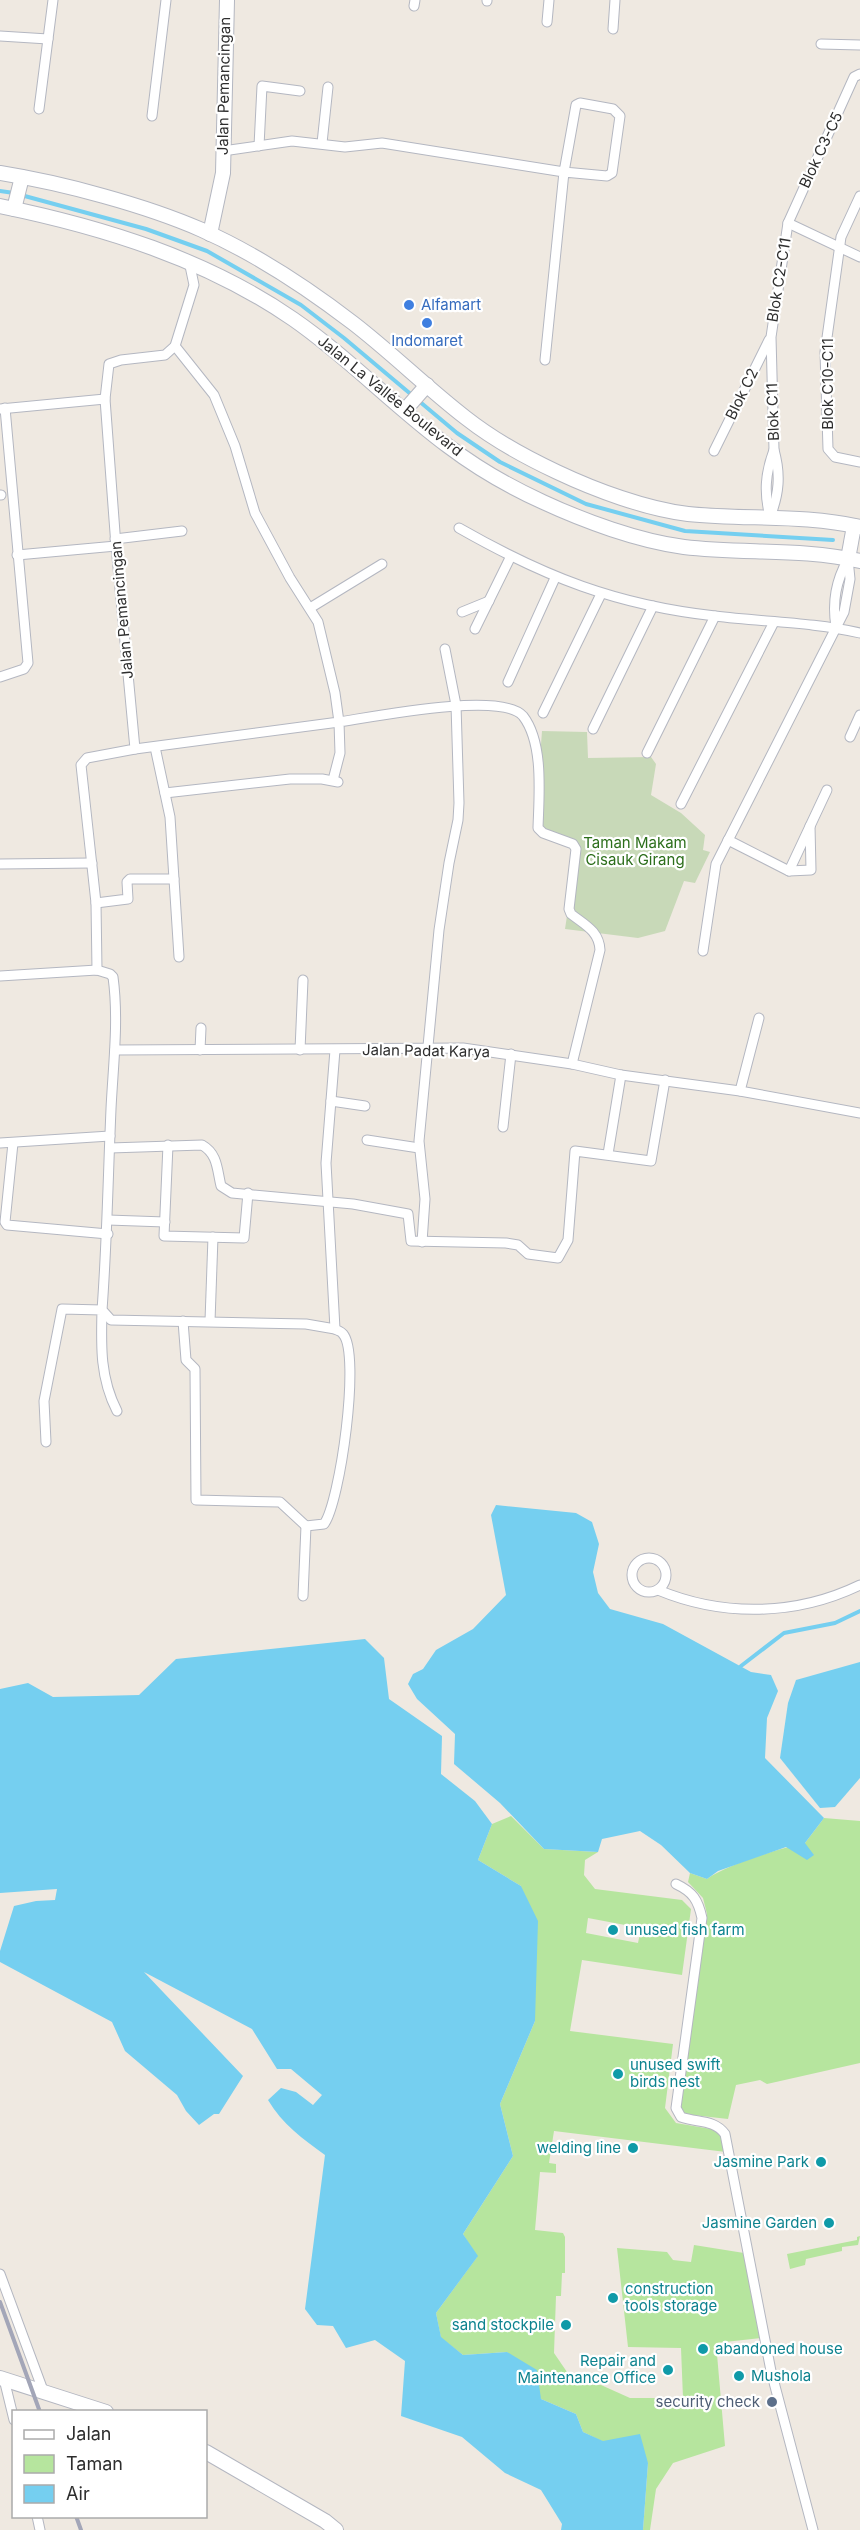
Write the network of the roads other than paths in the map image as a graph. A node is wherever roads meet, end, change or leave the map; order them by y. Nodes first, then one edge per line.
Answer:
1 (53, 0) edge
2 (166, 0) edge
3 (227, 0) edge
4 (549, 0) edge
5 (615, 0) edge
6 (547, 22) dead end
7 (612, 29) dead end
8 (0, 36) edge
9 (48, 39) junction
10 (821, 44) dead end
11 (860, 45) edge
12 (857, 76) edge
13 (328, 87) dead end
14 (300, 91) dead end
15 (39, 109) dead end
16 (152, 116) dead end
17 (322, 143) junction
18 (259, 146) junction
19 (224, 151) junction
20 (0, 172) edge
21 (564, 172) junction
22 (22, 177) junction
23 (860, 196) edge
24 (0, 206) edge
25 (14, 209) junction
26 (788, 223) junction
27 (206, 232) junction
28 (840, 247) junction
29 (860, 257) edge
30 (189, 261) junction
31 (771, 337) junction
32 (174, 346) junction
33 (545, 360) dead end
34 (427, 385) junction
35 (105, 399) junction
36 (3, 409) edge
37 (405, 410) junction
38 (714, 451) dead end
39 (860, 462) edge
40 (770, 518) junction
41 (857, 526) edge
42 (459, 528) dead end
43 (182, 531) dead end
44 (115, 542) junction
45 (17, 555) junction
46 (510, 558) junction
47 (854, 560) edge
48 (382, 564) dead end
49 (555, 578) junction
50 (601, 594) junction
51 (489, 600) junction
52 (654, 606) junction
53 (310, 609) junction
54 (462, 612) dead end
55 (715, 616) junction
56 (774, 621) junction
57 (836, 627) junction
58 (475, 629) dead end
59 (860, 633) edge
60 (445, 649) dead end
61 (0, 677) edge
62 (508, 682) dead end
63 (456, 705) junction
64 (543, 713) dead end
65 (860, 716) edge
66 (339, 722) junction
67 (593, 729) dead end
68 (850, 737) dead end
69 (155, 747) junction
70 (135, 749) junction
71 (647, 753) dead end
72 (827, 790) dead end
73 (165, 793) junction
74 (681, 804) dead end
75 (810, 826) junction
76 (728, 840) junction
77 (92, 863) junction
78 (0, 864) edge
79 (789, 871) junction
80 (174, 879) junction
81 (96, 903) junction
82 (703, 951) dead end
83 (179, 957) dead end
84 (97, 970) junction
85 (0, 976) edge
86 (303, 980) dead end
87 (759, 1018) dead end
88 (201, 1028) dead end
89 (429, 1048) junction
90 (115, 1050) junction
91 (200, 1050) junction
92 (300, 1050) junction
93 (335, 1050) junction
94 (511, 1054) junction
95 (572, 1064) junction
96 (621, 1075) junction
97 (665, 1080) junction
98 (740, 1091) junction
99 (331, 1101) junction
100 (365, 1106) dead end
101 (860, 1113) edge
102 (503, 1126) dead end
103 (110, 1136) junction
104 (367, 1140) dead end
105 (0, 1143) edge
106 (13, 1143) junction
107 (168, 1145) junction
108 (110, 1148) junction
109 (419, 1148) junction
110 (608, 1154) junction
111 (248, 1193) junction
112 (330, 1203) junction
113 (108, 1220) junction
114 (165, 1222) junction
115 (108, 1234) junction
116 (213, 1237) junction
117 (422, 1242) junction
118 (102, 1310) junction
119 (183, 1321) junction
120 (210, 1321) junction
121 (335, 1329) junction
122 (117, 1411) dead end
123 (46, 1442) dead end
124 (306, 1526) junction
125 (860, 1585) edge
126 (658, 1590) dead end
127 (303, 1596) dead end
128 (676, 1884) dead end
129 (0, 2274) edge
130 (2, 2378) edge
131 (44, 2393) junction
132 (99, 2410) edge
133 (12, 2413) edge
134 (207, 2453) edge
135 (336, 2530) edge
136 (813, 2530) edge

1 - 9 street
2 - 16 street
3 - 19 street, Jalan Pemancingan
4 - 6 street
5 - 7 street
8 - 9 street
9 - 15 street
10 - 11 street
12 - 26 street, Blok C3-C5
13 - 17 street
14 - 18 street
17 - 18 street
17 - 21 street
18 - 19 street
19 - 27 street, Jalan Pemancingan
20 - 22 street, Jalan La Vallée Boulevard
21 - 21 street
21 - 33 street
22 - 25 street
22 - 27 street, Jalan La Vallée Boulevard
23 - 28 street, Blok C10-C11
24 - 25 street, Jalan La Vallée Boulevard
25 - 30 street, Jalan La Vallée Boulevard
26 - 28 street
26 - 31 street, Blok C2-C11
27 - 34 street, Jalan La Vallée Boulevard
28 - 29 street
28 - 39 street, Blok C10-C11
30 - 32 street
30 - 37 street, Jalan La Vallée Boulevard
31 - 38 street, Blok C2
31 - 40 street, Blok C11
32 - 35 street, Jalan Pemancingan
32 - 53 street
34 - 37 street
34 - 40 street, Jalan La Vallée Boulevard
35 - 36 street
35 - 44 street, Jalan Pemancingan
36 - 45 street
37 - 47 street, Jalan La Vallée Boulevard
40 - 41 street, Jalan La Vallée Boulevard
41 - 47 street
42 - 46 street
43 - 44 street
44 - 45 street
44 - 70 street, Jalan Pemancingan
45 - 61 street
46 - 49 street
46 - 51 street
47 - 57 street
48 - 53 street
49 - 50 street
49 - 62 street
50 - 52 street
50 - 64 street
51 - 54 street
51 - 58 street
52 - 55 street
52 - 67 street
53 - 66 street
55 - 56 street
55 - 71 street
56 - 57 street
56 - 74 street
57 - 59 street
57 - 76 street
60 - 63 street
63 - 66 street
63 - 89 street
63 - 95 street
65 - 68 street
66 - 69 street
66 - 73 street
69 - 70 street
69 - 73 street
70 - 77 street
72 - 75 street
73 - 80 street
75 - 79 street
75 - 79 street
76 - 79 street
76 - 82 street
77 - 78 street
77 - 81 street
80 - 81 street
80 - 83 street
81 - 84 street
84 - 85 street
84 - 90 street
86 - 92 street
87 - 98 street
88 - 91 street
89 - 93 street, Jalan Padat Karya
89 - 94 street, Jalan Padat Karya
89 - 109 street
90 - 91 street, Jalan Padat Karya
90 - 103 street
91 - 92 street, Jalan Padat Karya
92 - 93 street, Jalan Padat Karya
93 - 99 street
94 - 95 street, Jalan Padat Karya
94 - 102 street
95 - 96 street, Jalan Padat Karya
96 - 97 street, Jalan Padat Karya
96 - 110 street
97 - 98 street, Jalan Padat Karya
97 - 110 street
98 - 101 street, Jalan Padat Karya
99 - 100 street
99 - 112 street
103 - 106 street
103 - 108 street
104 - 109 street
105 - 106 street
106 - 115 street
107 - 108 street
107 - 111 street
107 - 114 street
108 - 113 street
109 - 117 street
110 - 117 street
111 - 112 street
111 - 116 street
112 - 117 street
112 - 121 street
113 - 114 street
113 - 115 street
114 - 116 street
115 - 118 street
116 - 120 street
118 - 119 street
118 - 122 street
118 - 123 street
119 - 120 street
119 - 124 street
120 - 121 street
121 - 124 street
124 - 127 street
125 - 126 street
128 - 136 street
129 - 131 street
130 - 131 street
130 - 133 street
131 - 132 street
134 - 135 street

